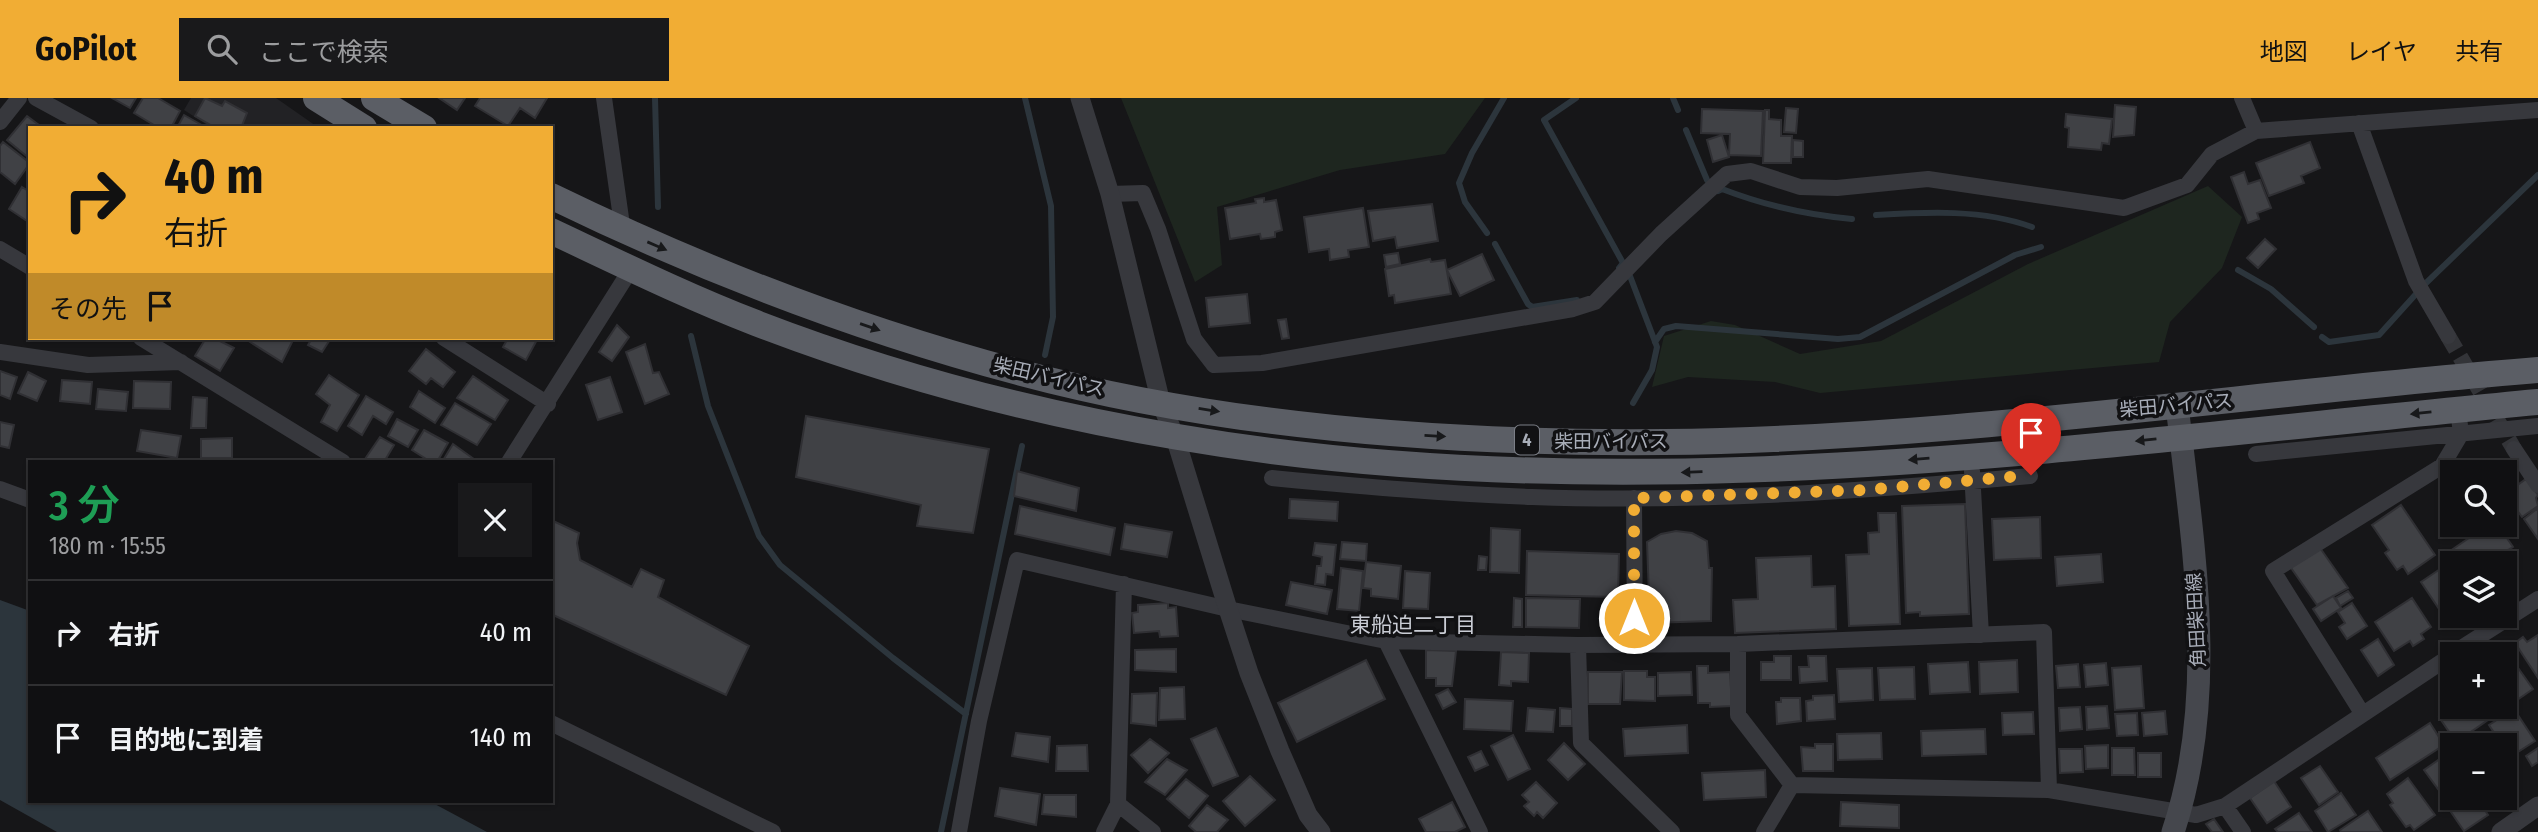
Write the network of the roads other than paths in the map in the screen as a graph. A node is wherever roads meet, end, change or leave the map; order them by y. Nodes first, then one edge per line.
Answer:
1 (19, 98) edge
2 (36, 98) edge
3 (316, 98) edge
4 (374, 98) edge
5 (604, 98) edge
6 (1080, 98) edge
7 (2242, 98) edge
8 (2538, 110) edge
9 (0, 122) edge
10 (2359, 123) junction
11 (87, 126) edge
12 (361, 126) edge
13 (421, 126) edge
14 (2256, 131) junction
15 (1110, 194) junction
16 (553, 197) edge
17 (553, 232) edge
18 (623, 232) junction
19 (0, 248) edge
20 (28, 266) edge
21 (631, 269) junction
22 (2448, 336) tunnel mouth
23 (148, 340) edge
24 (447, 340) edge
25 (0, 352) edge
26 (181, 362) junction
27 (2538, 370) edge
28 (2538, 402) edge
29 (1161, 403) junction
30 (548, 404) junction
31 (2177, 405) junction
32 (2459, 422) junction
33 (2538, 426) edge
34 (2181, 436) junction
35 (1175, 437) junction
36 (2514, 449) tunnel mouth
37 (2256, 454) dead end
38 (340, 460) edge
39 (510, 460) edge
40 (1972, 468) junction
41 (2031, 475) dead end
42 (1272, 478) dead end
43 (1409, 478) junction
44 (2538, 485) edge
45 (0, 489) edge
46 (1634, 498) junction
47 (28, 499) edge
48 (1124, 584) junction
49 (2538, 599) edge
50 (1227, 609) junction
51 (1981, 635) junction
52 (1386, 641) junction
53 (2472, 642) edge
54 (1738, 644) junction
55 (1635, 645) junction
56 (1578, 646) junction
57 (2440, 663) edge
58 (2362, 713) junction
59 (553, 724) edge
60 (1792, 785) junction
61 (2049, 790) junction
62 (1118, 804) junction
63 (2225, 806) junction
64 (2538, 806) edge
65 (2177, 822) edge
66 (773, 832) edge
67 (958, 832) edge
68 (1104, 832) edge
69 (1153, 832) edge
70 (1321, 832) edge
71 (1480, 832) edge
72 (1672, 832) edge
73 (1765, 832) edge
74 (2243, 832) edge
75 (2501, 832) edge

1 - 9 street
2 - 11 street
3 - 12 highway
4 - 13 highway
5 - 18 street
6 - 15 street
7 - 14 street
8 - 10 street
10 - 14 street
10 - 22 street
14 - 15 street
15 - 29 street
16 - 18 highway, 柴田バイパス / 4
17 - 21 highway, 柴田バイパス / 4
18 -> 29 highway, 柴田バイパス / 4
19 - 20 street
21 - 30 street
21 - 35 highway, 柴田バイパス / 4
23 - 26 street
24 - 30 street
25 - 26 street
26 - 38 street
27 - 31 highway, 柴田バイパス / 4
28 - 32 highway, 柴田バイパス / 4
29 -> 31 highway, 柴田バイパス / 4
29 - 35 street
30 - 39 street
31 - 34 main road, 角田柴田線
32 - 33 street
32 -> 34 highway, 柴田バイパス / 4
32 - 37 street
32 - 58 street
34 -> 40 highway, 柴田バイパス / 4
34 - 65 main road, 角田柴田線
35 - 43 highway, 柴田バイパス / 4
35 - 50 street
36 - 44 street
40 - 41 street
40 -> 43 highway, 柴田バイパス / 4
40 - 46 street
40 - 51 street
42 - 43 street
43 - 46 street
45 - 47 street
46 - 55 street
48 - 50 street
48 - 62 street
48 - 67 street
49 - 53 street
50 - 52 street
50 - 70 street
51 - 54 street
51 - 61 street
52 - 56 street
52 - 71 street
54 - 55 street
54 - 60 street
55 - 56 street
56 - 72 street
57 - 58 street
58 - 63 street
59 - 66 street
60 - 61 street
60 - 73 street
61 - 65 street
62 - 68 street
62 - 69 street
63 - 65 street
63 - 74 street
64 - 75 street

